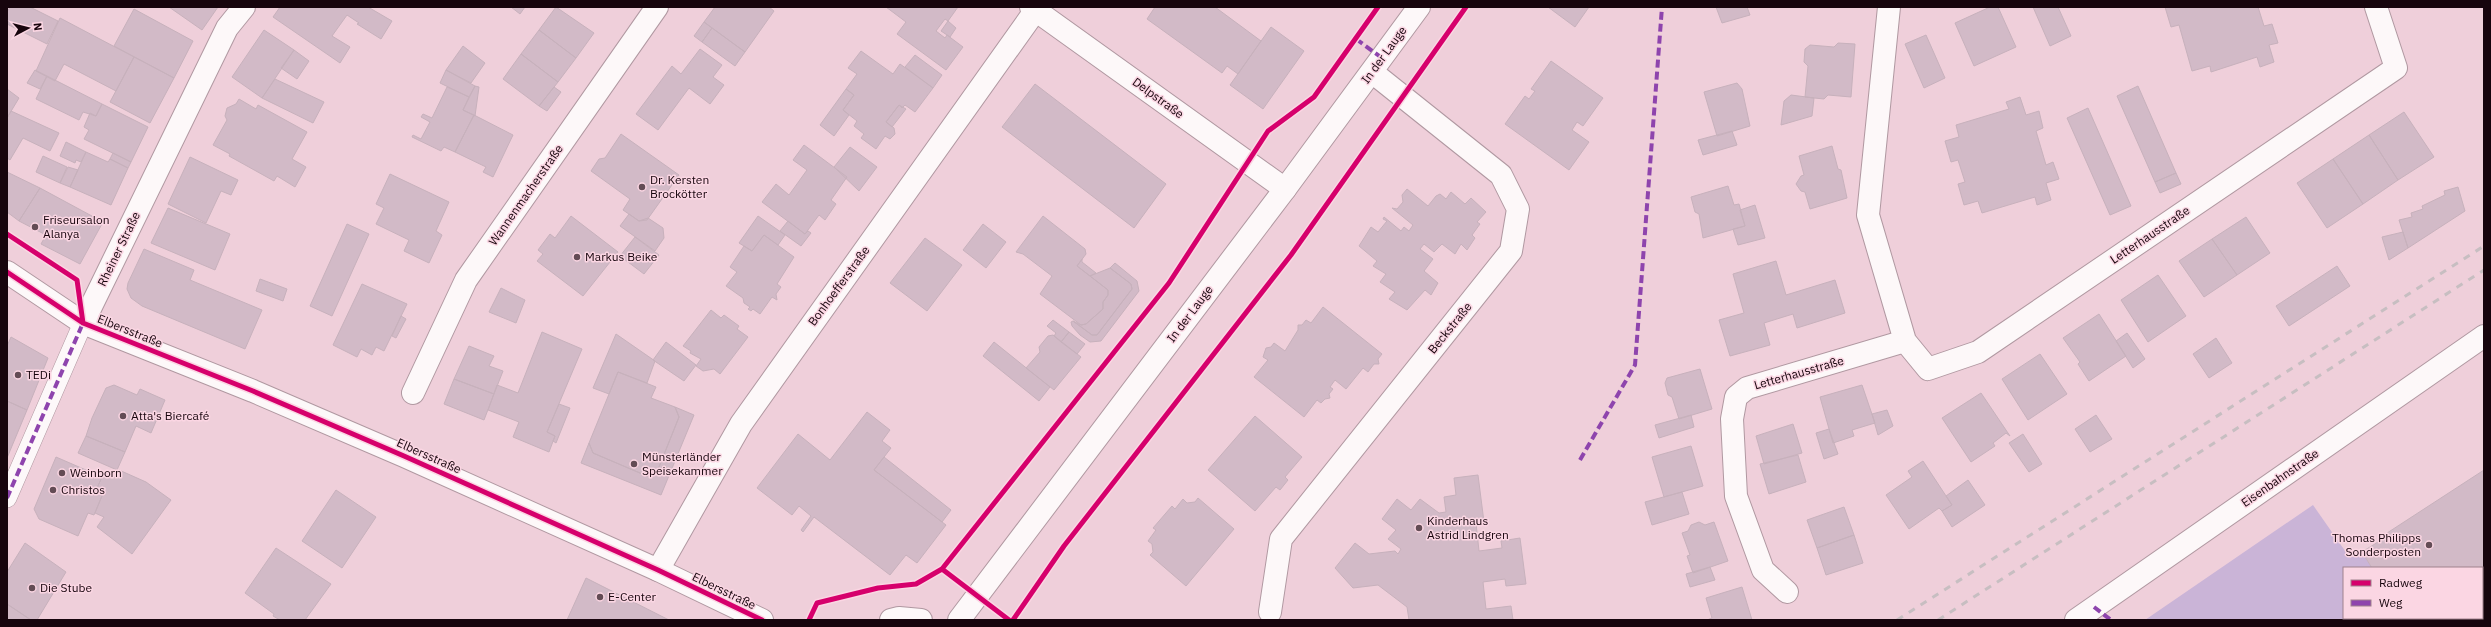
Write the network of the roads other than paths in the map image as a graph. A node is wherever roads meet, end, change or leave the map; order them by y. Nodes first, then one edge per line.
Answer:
1 (244, 7) edge
2 (657, 7) edge
3 (1419, 7) edge
4 (1889, 7) edge
5 (2376, 7) edge
6 (1033, 9) edge
7 (1372, 72) junction
8 (1285, 189) junction
9 (7, 272) edge
10 (83, 323) junction
11 (2484, 336) edge
12 (1905, 341) junction
13 (412, 393) dead end
14 (7, 498) edge
15 (658, 570) junction
16 (1787, 592) dead end
17 (1270, 612) dead end
18 (762, 620) edge
19 (891, 620) edge
20 (921, 620) edge
21 (959, 620) edge
22 (2076, 620) edge

1 - 10 street, Rheiner Straße
2 - 13 street, Wannenmacherstraße
3 - 7 street, In der Lauge
4 - 12 street, Letterhausstraße
5 - 12 street, Letterhausstraße
6 - 8 street, Delpstraße
6 - 15 street, Bonhoefferstraße
7 - 8 street, In der Lauge
7 - 17 street, Beckstraße
8 - 21 street, In der Lauge
9 - 10 street, Elbersstraße
10 - 14 street, Rheiner Straße
10 - 15 street, Elbersstraße
11 - 22 street, Eisenbahnstraße
12 - 16 street, Letterhausstraße
15 - 18 street, Elbersstraße
19 - 20 street

